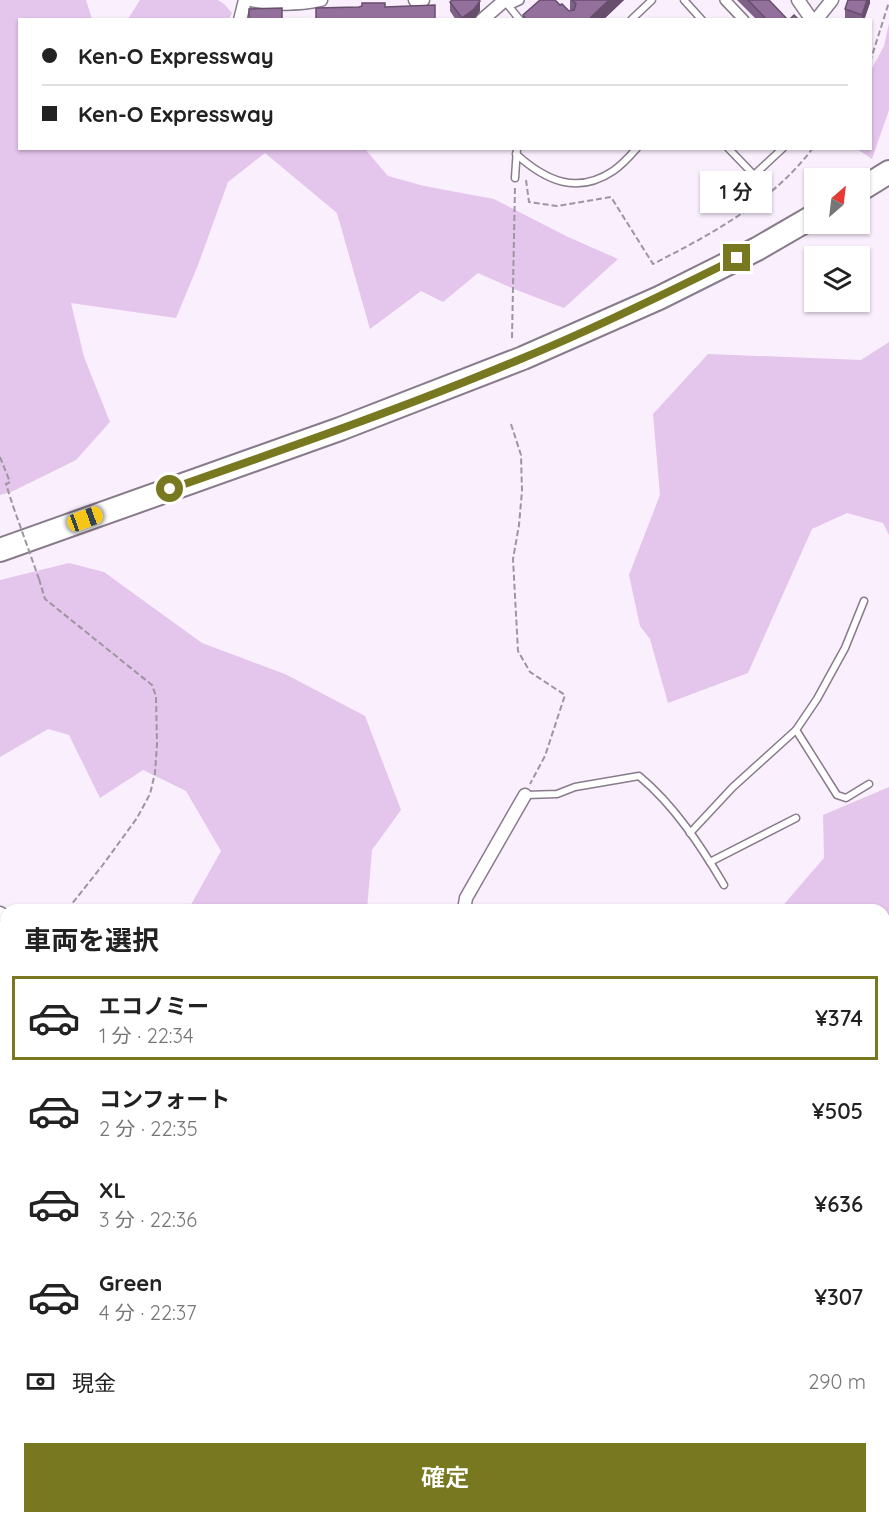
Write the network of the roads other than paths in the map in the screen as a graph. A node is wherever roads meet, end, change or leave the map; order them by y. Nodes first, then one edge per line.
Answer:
1 (318, 0) edge
2 (415, 0) edge
3 (423, 0) edge
4 (519, 0) edge
5 (652, 0) edge
6 (684, 0) edge
7 (725, 0) edge
8 (798, 0) edge
9 (832, 0) edge
10 (245, 1) edge
11 (505, 1) edge
12 (530, 13) edge
13 (241, 18) edge
14 (484, 18) edge
15 (519, 18) edge
16 (524, 18) edge
17 (633, 18) edge
18 (700, 18) edge
19 (742, 18) edge
20 (812, 18) edge
21 (816, 18) edge
22 (635, 150) edge
23 (730, 150) edge
24 (781, 150) edge
25 (517, 151) edge
26 (889, 172) edge
27 (515, 178) road end
28 (870, 184) edge
29 (804, 222) edge
30 (0, 549) edge
31 (864, 601) dead end
32 (796, 730) junction
33 (869, 784) dead end
34 (525, 795) joint
35 (796, 818) dead end
36 (690, 833) junction
37 (710, 862) junction
38 (723, 885) dead end
39 (465, 904) edge

1 - 10 street
2 - 3 street
4 - 11 street
5 - 17 lane
6 - 18 lane
7 - 19 street
8 - 20 street
9 - 21 street
10 - 13 street
11 - 14 street
11 - 15 lane
12 - 16 lane
22 - 25 lane
23 - 24 lane
25 - 27 lane
26 - 28 highway
29 - 30 highway
31 - 32 lane
32 - 33 lane
32 - 36 lane
34 - 36 lane
34 - 39 street
35 - 37 lane
36 - 37 lane
37 - 38 lane

